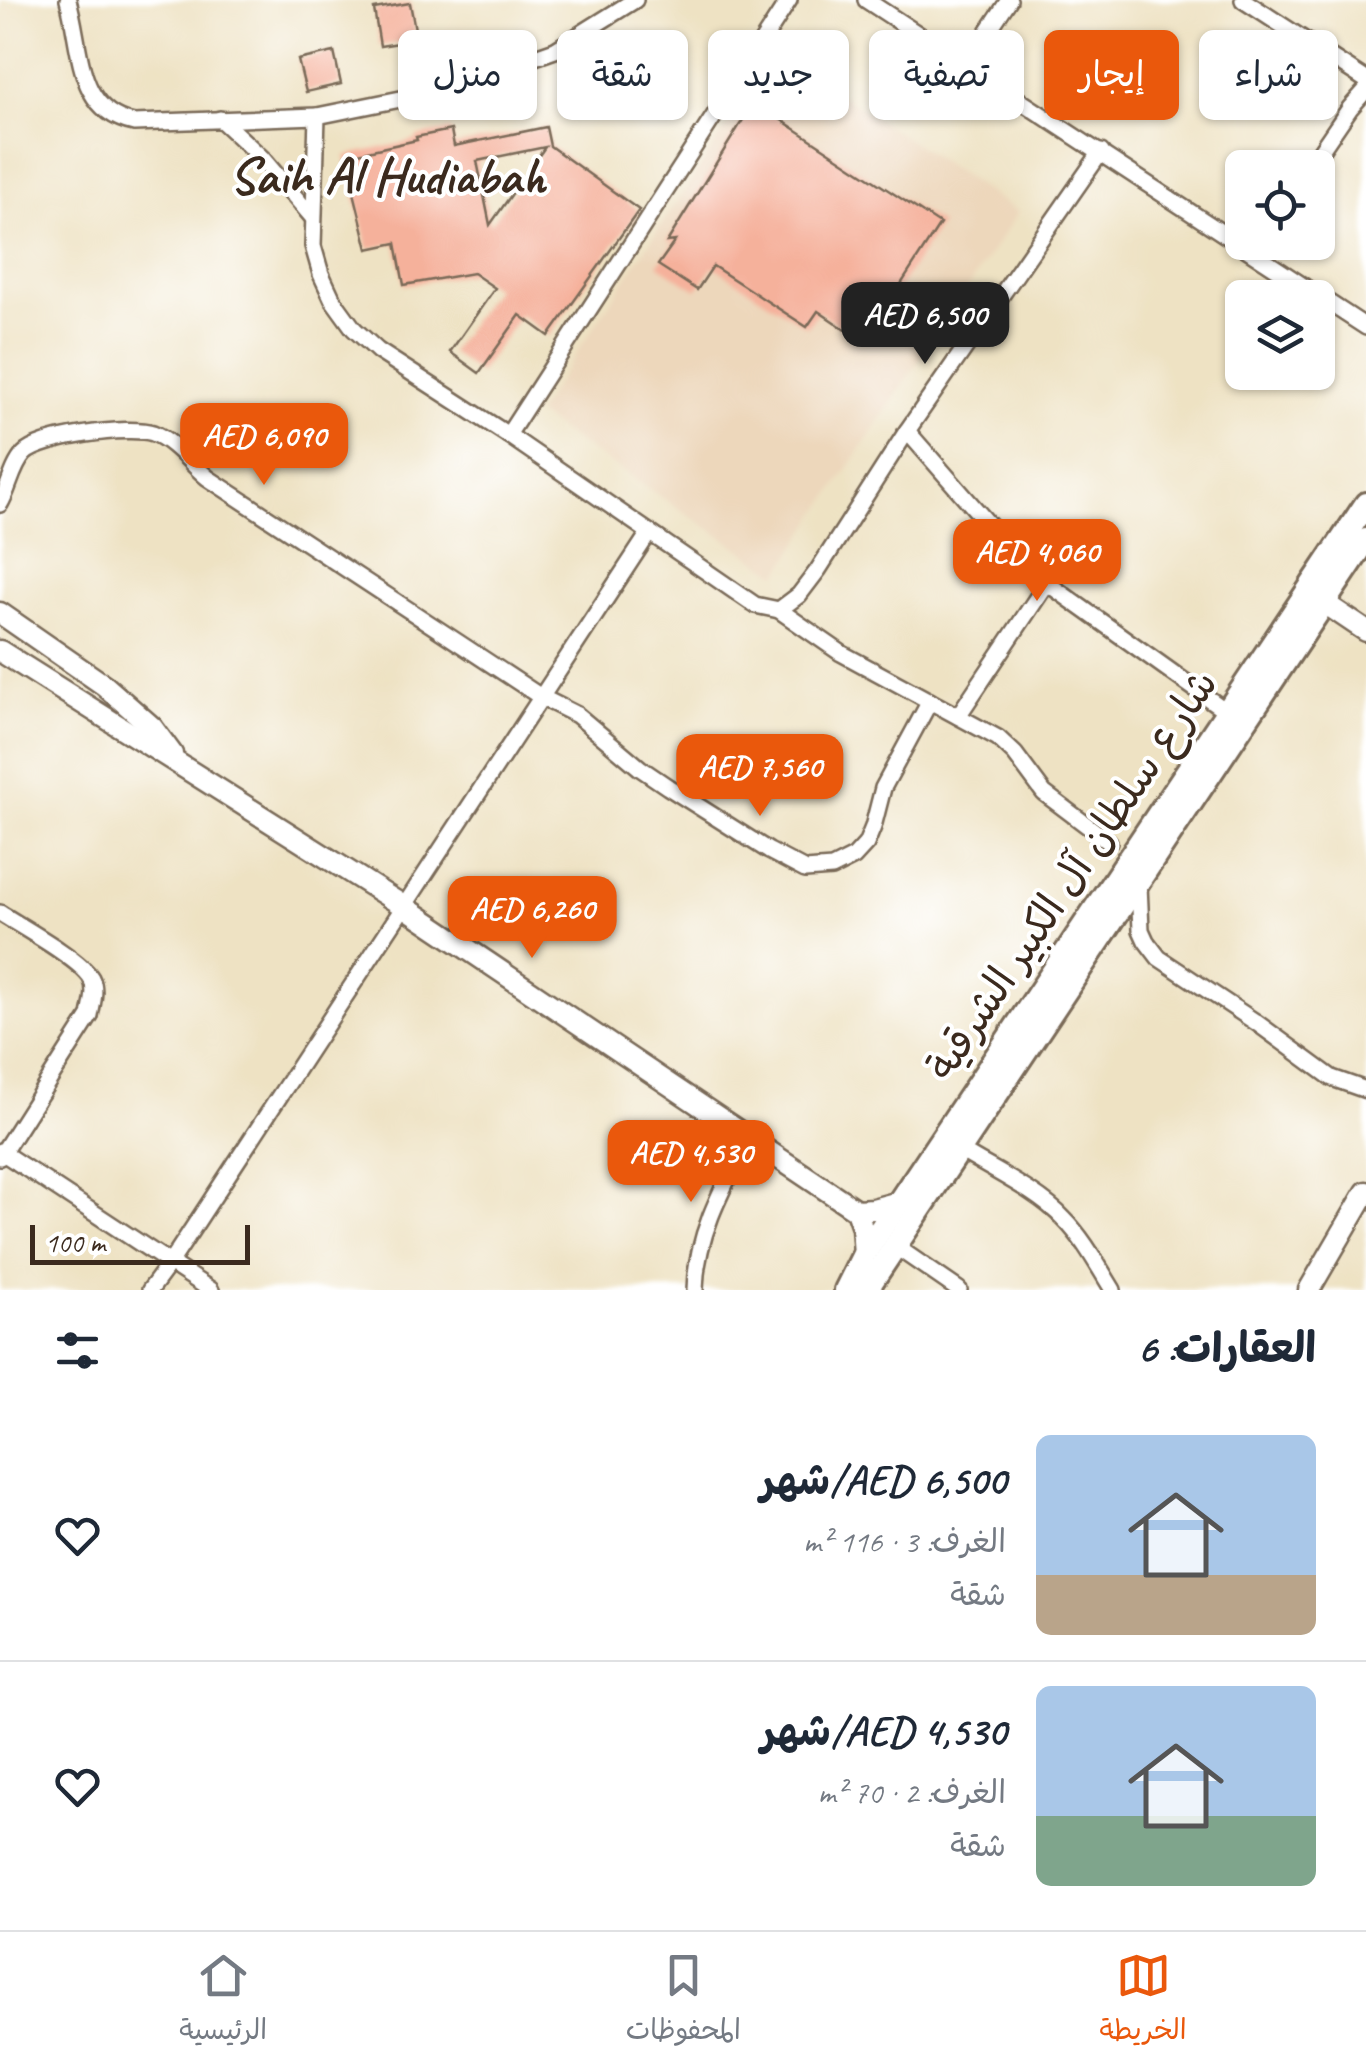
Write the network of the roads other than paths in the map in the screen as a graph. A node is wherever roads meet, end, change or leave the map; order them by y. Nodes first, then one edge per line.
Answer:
1 (68, 0) edge
2 (635, 0) edge
3 (789, 0) edge
4 (866, 0) edge
5 (1008, 0) edge
6 (1243, 0) edge
7 (911, 30) edge
8 (989, 30) edge
9 (1366, 80) edge
10 (1366, 90) edge
11 (1024, 103) edge
12 (317, 116) junction
13 (220, 119) junction
14 (1321, 150) edge
15 (1101, 152) junction
16 (313, 218) junction
17 (1225, 228) edge
18 (1273, 260) edge
19 (1366, 327) edge
20 (907, 431) junction
21 (508, 436) junction
22 (0, 504) edge
23 (1366, 504) edge
24 (649, 533) junction
25 (1366, 540) edge
26 (1047, 583) junction
27 (1323, 602) junction
28 (779, 610) junction
29 (0, 613) edge
30 (1366, 631) edge
31 (0, 651) edge
32 (541, 697) junction
33 (930, 701) junction
34 (1226, 710) junction
35 (958, 716) junction
36 (176, 760) junction
37 (1110, 842) dead end
38 (1139, 880) junction
39 (405, 906) junction
40 (0, 913) edge
41 (1366, 1090) edge
42 (749, 1137) junction
43 (960, 1150) junction
44 (1, 1154) edge
45 (1366, 1192) edge
46 (899, 1202) junction
47 (856, 1210) junction
48 (895, 1246) junction
49 (864, 1254) junction
50 (170, 1263) junction
51 (150, 1290) edge
52 (211, 1290) edge
53 (695, 1290) edge
54 (846, 1290) edge
55 (866, 1290) edge
56 (959, 1290) edge
57 (1112, 1290) edge
58 (1309, 1290) edge

1 - 13 street
2 - 12 street
3 - 21 street
4 - 7 street
5 - 8 street
6 - 9 street
10 - 14 street
11 - 15 street
12 - 13 street
12 - 16 street
13 - 16 street
15 - 17 street
15 - 20 street
16 - 21 street
18 - 19 street
20 - 26 street
20 - 28 street
21 - 24 street
22 - 32 street
23 - 34 main road, شارع سلطان آل الكبير الشرقية
24 - 28 street
24 - 32 street
25 - 27 main road, شارع سلطان آل الكبير الشرقية
26 - 34 street
26 - 35 street
27 - 30 street
27 - 38 main road, شارع سلطان آل الكبير الشرقية
28 - 33 street
29 - 36 street
31 - 36 street
32 - 33 street
32 - 39 street
33 - 35 street
34 - 46 main road, شارع سلطان آل الكبير الشرقية
35 - 37 street
36 - 39 street
38 - 41 street
38 - 43 main road, شارع سلطان آل الكبير الشرقية
39 - 42 street
39 - 50 street
40 - 44 street
42 - 47 street
42 - 53 street
43 - 48 main road, شارع سلطان آل الكبير الشرقية
43 - 57 street
44 - 50 street
45 - 58 street
46 - 47 street
46 - 49 main road, شارع سلطان آل الكبير الشرقية
47 - 49 street
48 - 55 main road, شارع سلطان آل الكبير الشرقية
48 - 56 street
49 - 54 main road, شارع سلطان آل الكبير الشرقية
50 - 51 street
50 - 52 street

